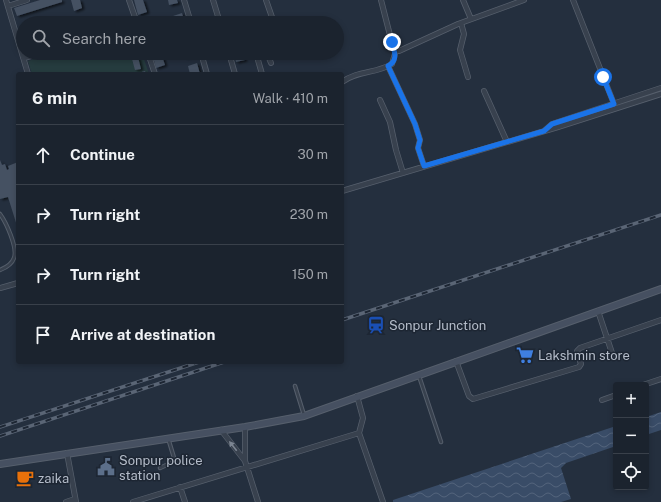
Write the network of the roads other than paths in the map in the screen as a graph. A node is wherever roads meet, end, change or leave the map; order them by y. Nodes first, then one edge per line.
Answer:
1 (6, 0) edge
2 (27, 0) edge
3 (129, 0) edge
4 (184, 0) edge
5 (213, 0) edge
6 (266, 0) edge
7 (381, 0) edge
8 (463, 0) edge
9 (524, 0) edge
10 (573, 0) edge
11 (8, 6) junction
12 (134, 16) edge
13 (189, 16) edge
14 (218, 16) edge
15 (272, 16) edge
16 (471, 19) junction
17 (461, 23) junction
18 (16, 32) edge
19 (396, 50) junction
20 (24, 60) edge
21 (150, 60) edge
22 (202, 60) edge
23 (231, 60) edge
24 (258, 60) edge
25 (270, 60) edge
26 (271, 63) dead end
27 (388, 66) junction
28 (28, 72) edge
29 (154, 72) edge
30 (206, 72) edge
31 (235, 72) edge
32 (261, 72) edge
33 (468, 77) dead end
34 (344, 81) edge
35 (661, 88) edge
36 (484, 91) dead end
37 (661, 94) edge
38 (380, 100) dead end
39 (614, 104) junction
40 (544, 131) junction
41 (507, 142) junction
42 (424, 166) junction
43 (403, 172) junction
44 (344, 190) edge
45 (0, 214) edge
46 (0, 270) edge
47 (16, 284) edge
48 (0, 288) edge
49 (661, 289) edge
50 (598, 311) junction
51 (661, 320) edge
52 (607, 338) junction
53 (613, 356) dead end
54 (456, 361) junction
55 (418, 375) junction
56 (661, 378) edge
57 (649, 383) edge
58 (295, 386) dead end
59 (357, 396) junction
60 (613, 396) edge
61 (602, 400) dead end
62 (304, 416) junction
63 (245, 427) junction
64 (221, 430) junction
65 (359, 433) junction
66 (168, 438) junction
67 (441, 442) dead end
68 (67, 453) junction
69 (245, 461) junction
70 (0, 464) edge
71 (246, 467) junction
72 (160, 468) dead end
73 (180, 487) junction
74 (76, 500) edge
75 (144, 500) edge
76 (66, 502) edge
77 (133, 502) edge
78 (185, 502) edge
79 (258, 502) edge
80 (383, 502) edge

1 - 11 street
2 - 11 street
3 - 12 street
4 - 13 street
5 - 14 street
6 - 15 street
7 - 19 street
8 - 16 street
9 - 16 street
10 - 39 street
11 - 18 street
16 - 17 street
17 - 19 street
17 - 33 street
19 - 27 street
20 - 28 street
21 - 29 street
22 - 30 street
23 - 31 street
24 - 32 street
25 - 26 street
27 - 34 street
27 - 42 street
35 - 39 street
36 - 41 street
37 - 40 street
38 - 43 street
39 - 40 street
40 - 41 street
41 - 42 street
42 - 43 street
43 - 44 street
45 - 46 lane
47 - 48 street
49 - 50 main road
50 - 52 street
50 - 54 main road
51 - 52 street
52 - 53 street
52 - 54 street
54 - 55 main road
55 - 59 main road
55 - 67 lane
56 - 57 street
58 - 62 lane
59 - 62 main road
59 - 65 street
60 - 61 street
62 - 63 main road
63 - 64 main road
63 - 69 street
64 - 66 main road
69 -> 64 street
65 - 71 street
65 - 80 street
66 - 68 main road
66 - 72 lane
68 - 70 main road
68 - 74 street
69 - 71 street
71 - 73 street
71 - 79 street
73 - 75 street
73 - 78 street
74 - 76 street
75 - 77 street

